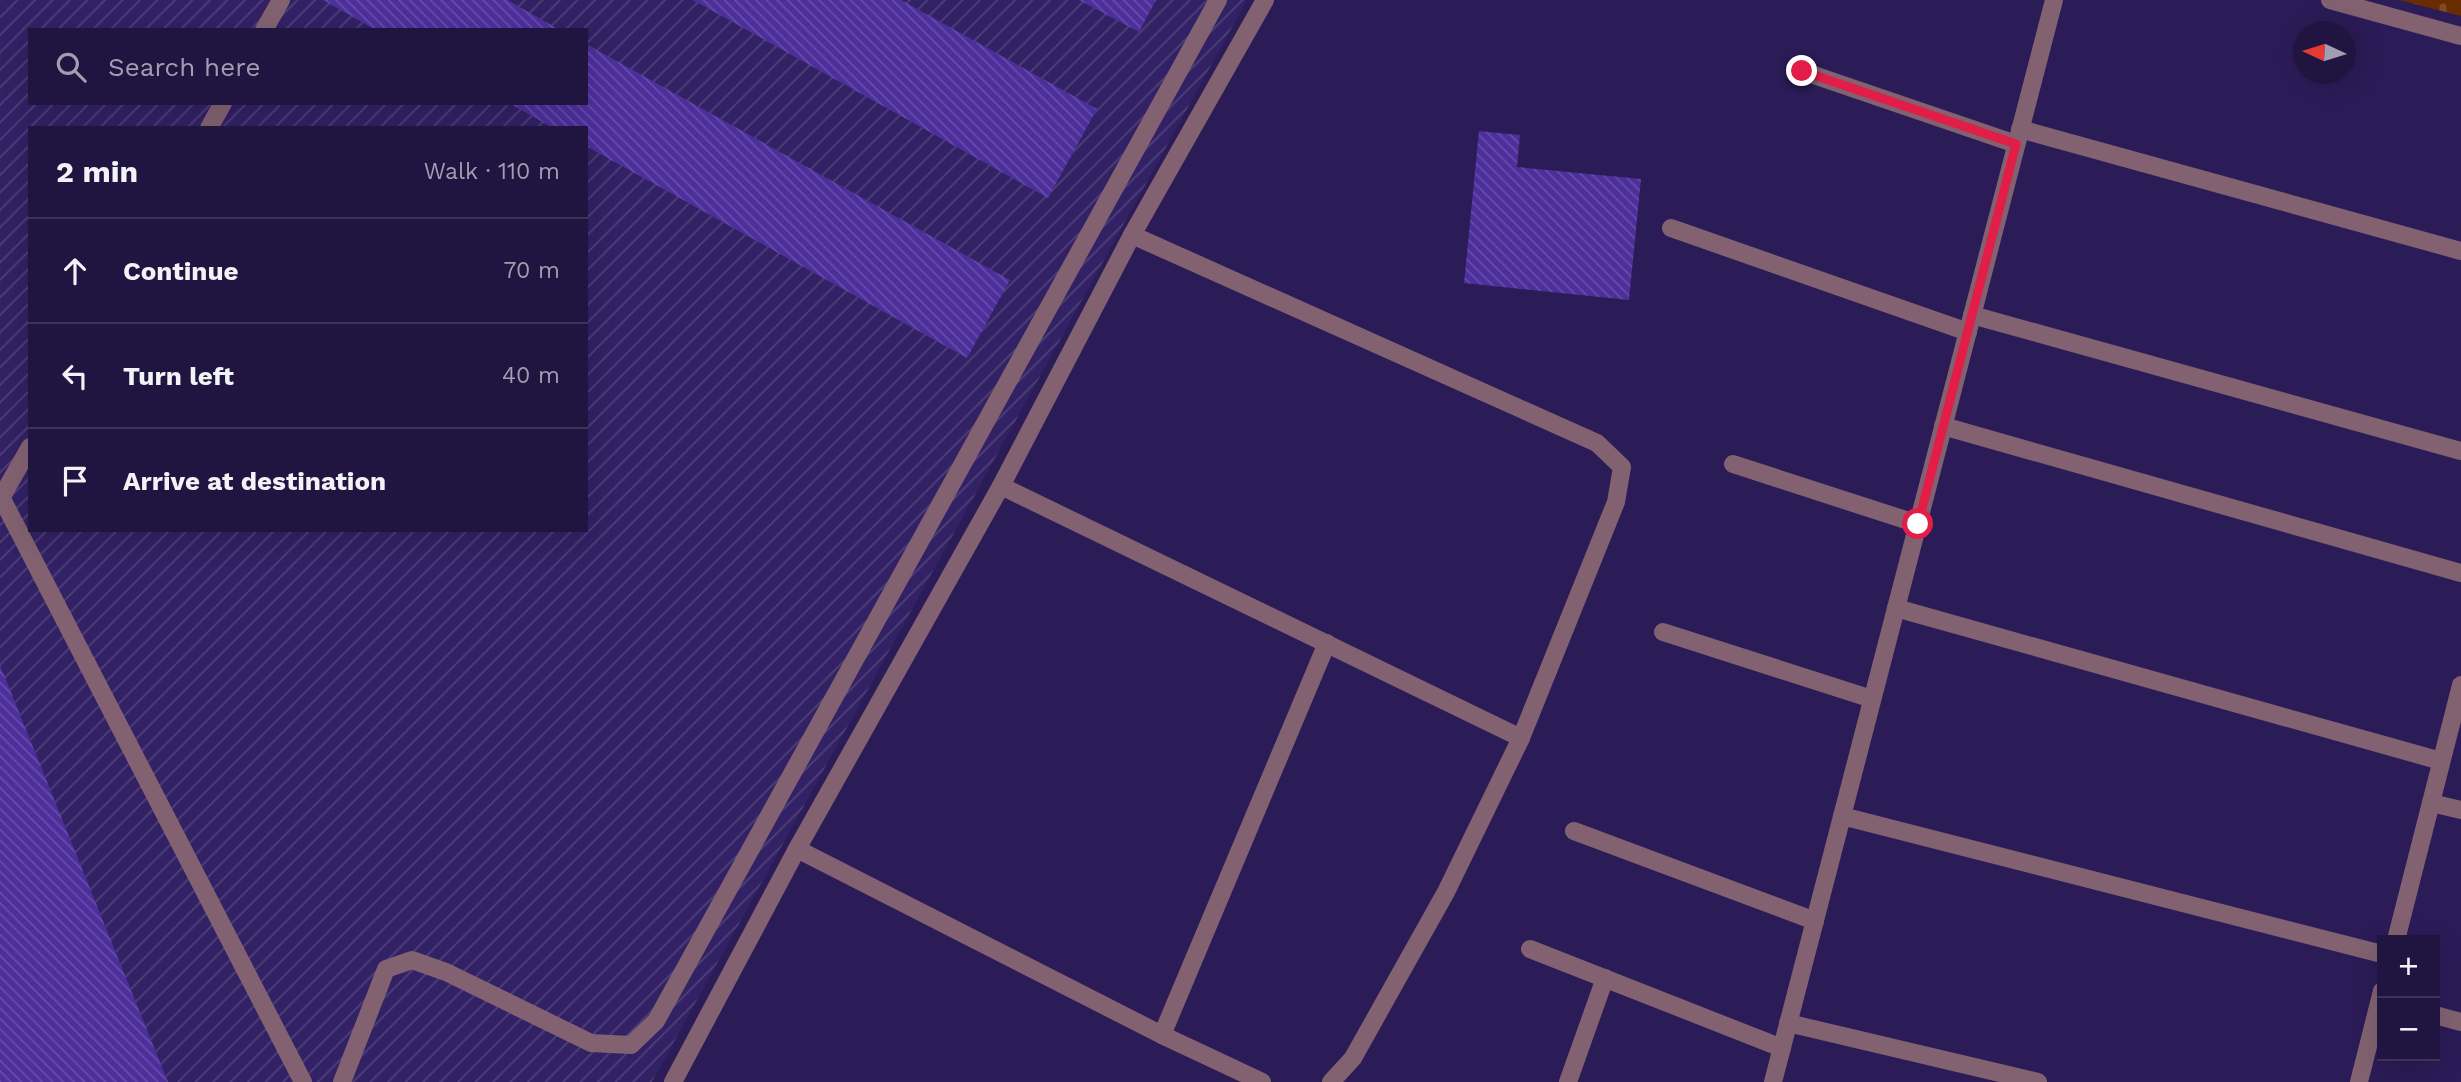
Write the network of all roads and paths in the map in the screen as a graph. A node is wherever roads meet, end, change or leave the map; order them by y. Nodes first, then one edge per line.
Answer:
1 (281, 0) edge
2 (1218, 0) edge
3 (1265, 0) edge
4 (2053, 0) edge
5 (2330, 0) edge
6 (265, 28) edge
7 (2461, 36) edge
8 (1802, 71) dead end
9 (222, 105) edge
10 (210, 126) edge
11 (2018, 136) junction
12 (1671, 228) dead end
13 (1132, 235) junction
14 (2461, 251) edge
15 (1970, 323) junction
16 (1943, 426) junction
17 (28, 450) edge
18 (2461, 451) edge
19 (1733, 464) dead end
20 (1001, 486) junction
21 (1, 496) edge
22 (1918, 524) junction
23 (2461, 573) edge
24 (1896, 608) junction
25 (1662, 632) dead end
26 (1327, 643) junction
27 (2461, 685) edge
28 (1872, 699) junction
29 (1521, 738) junction
30 (2441, 761) junction
31 (2431, 803) junction
32 (2461, 810) edge
33 (1842, 816) junction
34 (1574, 831) dead end
35 (797, 849) junction
36 (1815, 921) junction
37 (2397, 935) edge
38 (1530, 949) dead end
39 (2377, 953) edge
40 (1605, 978) junction
41 (2377, 1013) edge
42 (2440, 1017) edge
43 (1788, 1023) junction
44 (2461, 1023) edge
45 (1162, 1035) junction
46 (1782, 1048) junction
47 (303, 1082) edge
48 (342, 1082) edge
49 (673, 1082) edge
50 (1262, 1082) edge
51 (1331, 1082) edge
52 (1569, 1082) edge
53 (1773, 1082) edge
54 (2038, 1082) edge
55 (2359, 1082) edge

1 - 6 street
2 - 48 street
3 - 13 street
4 - 11 street
5 - 7 street
8 - 11 street
9 - 10 street
11 - 14 street
11 - 15 street
12 - 15 street
13 - 20 street
13 - 29 street
15 - 16 street
15 - 18 street
16 - 22 street
16 - 23 street
17 - 21 street
19 - 22 street
20 - 26 street
20 - 35 street
21 - 47 street
22 - 24 street
24 - 28 street
24 - 30 street
25 - 28 street
26 - 29 street
26 - 45 street
27 - 30 street
28 - 33 street
29 - 51 street
30 - 31 street
31 - 32 street
31 - 37 street
33 - 36 street
33 - 39 street
34 - 36 street
35 - 45 street
35 - 49 street
36 - 43 street
38 - 40 street
40 - 46 street
40 - 52 street
41 - 55 street
42 - 44 street
43 - 46 street
43 - 54 street
45 - 50 street
46 - 53 street

